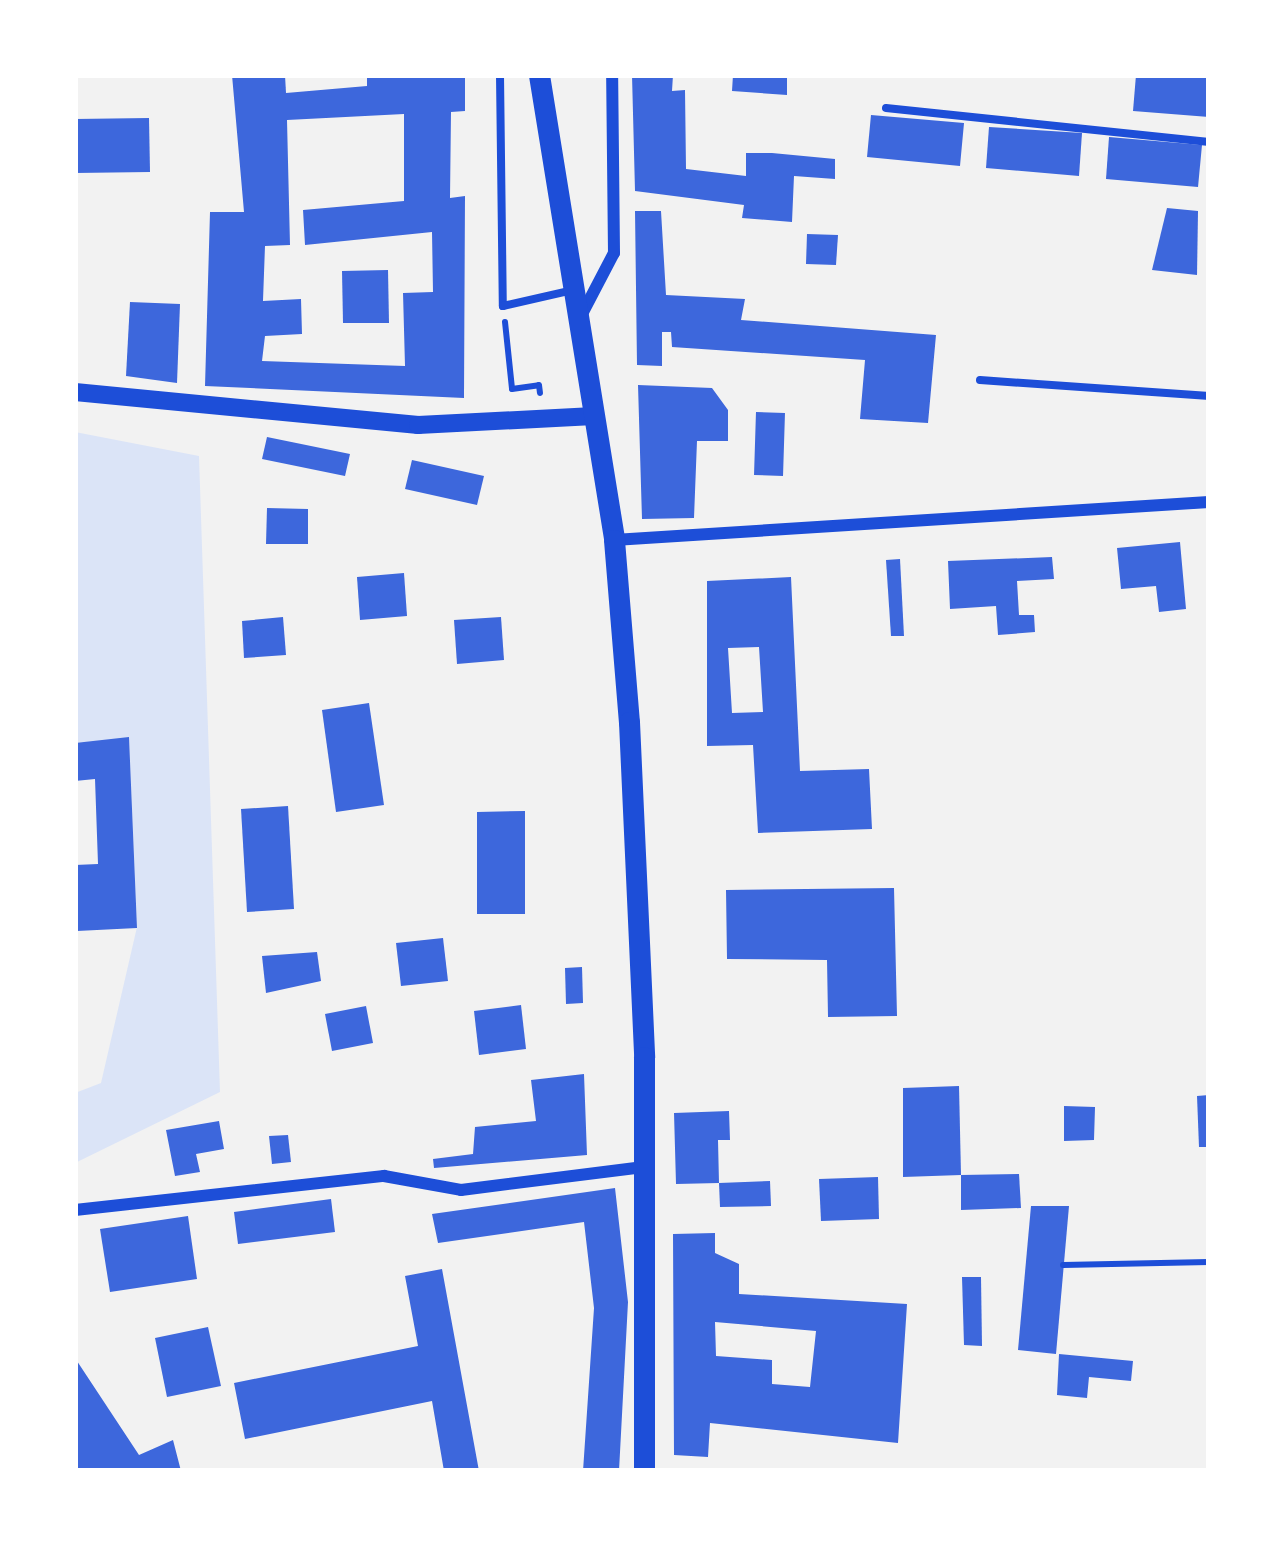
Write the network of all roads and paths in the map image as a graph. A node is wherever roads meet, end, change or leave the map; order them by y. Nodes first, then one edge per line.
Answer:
1 (500, 75) edge
2 (539, 75) edge
3 (612, 75) edge
4 (886, 107) dead end
5 (1209, 142) edge
6 (573, 290) junction
7 (503, 306) junction
8 (578, 322) junction
9 (980, 380) dead end
10 (75, 392) edge
11 (540, 393) dead end
12 (1209, 396) edge
13 (594, 416) junction
14 (1209, 502) edge
15 (614, 540) junction
16 (644, 1167) junction
17 (75, 1210) edge
18 (1209, 1262) edge
19 (1064, 1265) dead end
20 (644, 1471) edge

1 - 7 lane
2 - 6 main road
3 - 8 street
4 - 5 lane
6 - 7 lane
6 - 8 main road
7 - 11 path
8 - 13 main road
9 - 12 lane
10 - 13 street
13 - 15 main road
14 - 15 street
15 - 16 main road
16 - 17 street
16 - 20 main road
18 - 19 path

